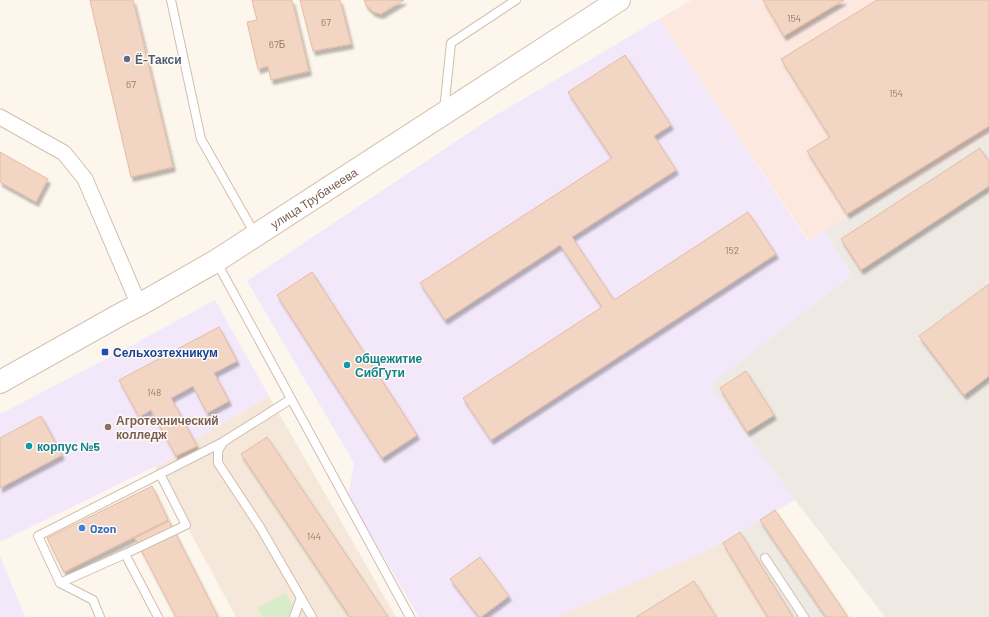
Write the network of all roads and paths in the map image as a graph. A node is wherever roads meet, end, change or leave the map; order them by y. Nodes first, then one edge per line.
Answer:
1 (171, 0) edge
2 (516, 0) edge
3 (619, 0) edge
4 (443, 114) junction
5 (0, 117) edge
6 (255, 235) junction
7 (216, 261) junction
8 (139, 305) junction
9 (0, 382) edge
10 (292, 399) junction
11 (223, 442) junction
12 (160, 474) junction
13 (125, 554) junction
14 (765, 558) dead end
15 (60, 583) junction
16 (301, 598) junction
17 (100, 617) edge
18 (158, 617) edge
19 (294, 617) edge
20 (312, 617) edge
21 (410, 617) edge
22 (804, 617) edge

1 - 6 lane
2 - 4 lane
3 - 4 main road, улица Трубачеева
4 - 6 main road, улица Трубачеева
5 - 8 street
6 - 7 main road, улица Трубачеева
7 - 8 main road, улица Трубачеева
7 - 10 lane
8 - 9 main road, улица Трубачеева
10 - 11 lane
10 - 21 lane
11 - 12 lane
11 - 16 lane
12 - 13 lane
12 - 15 lane
13 - 15 lane
13 - 18 lane
14 - 22 lane
15 - 17 lane
16 - 19 lane
16 - 20 lane

